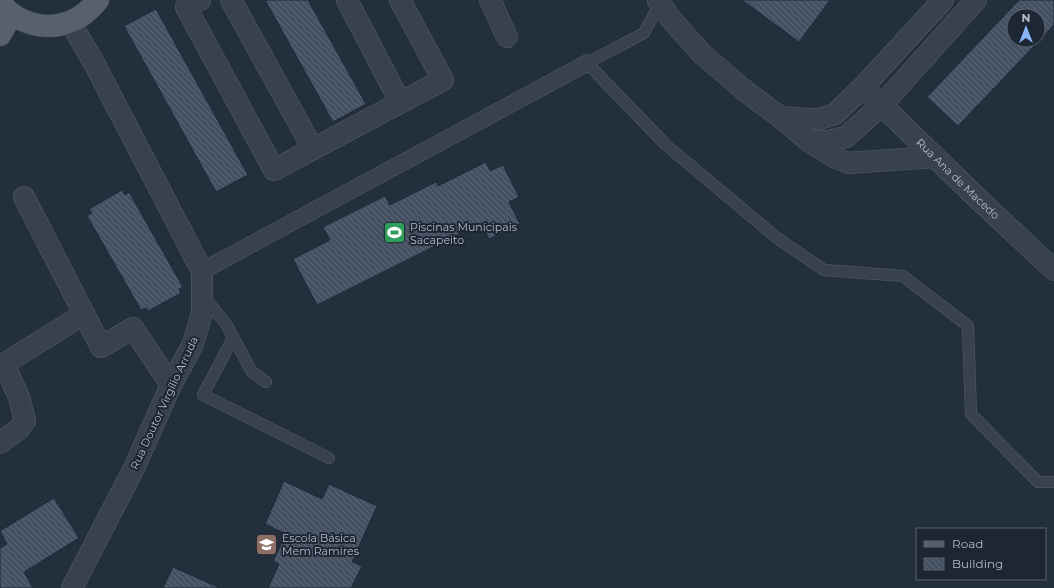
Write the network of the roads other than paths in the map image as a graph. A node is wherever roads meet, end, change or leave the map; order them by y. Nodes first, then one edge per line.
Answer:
1 (98, 0) edge
2 (200, 0) edge
3 (231, 0) edge
4 (347, 0) edge
5 (400, 0) edge
6 (490, 0) edge
7 (943, 0) edge
8 (976, 0) edge
9 (659, 1) edge
10 (6, 8) edge
11 (70, 22) junction
12 (0, 35) edge
13 (508, 37) dead end
14 (587, 63) junction
15 (864, 87) junction
16 (400, 102) junction
17 (882, 105) junction
18 (780, 117) junction
19 (810, 142) junction
20 (313, 149) junction
21 (934, 156) junction
22 (24, 197) dead end
23 (1054, 270) edge
24 (202, 271) junction
25 (202, 294) junction
26 (84, 314) junction
27 (234, 338) junction
28 (266, 382) dead end
29 (170, 385) junction
30 (0, 443) edge
31 (329, 458) dead end
32 (1054, 482) edge
33 (72, 588) edge

1 - 11 main road
2 - 20 street
3 - 20 street
4 - 16 street
5 - 16 street
6 - 13 street
7 - 15 street
8 - 17 street
9 - 14 lane
9 - 18 street
10 - 11 main road
10 - 12 main road
11 - 24 street, Rua Doutor Virgílio Arruda
14 - 24 street
14 - 32 lane
15 - 17 street, Rua Ana de Macedo
15 - 18 street
16 - 20 street
17 - 19 street
17 - 21 street, Rua Ana de Macedo
18 - 19 street
19 - 21 street
21 - 23 street, Rua Ana de Macedo
22 - 26 street
24 - 25 street, Rua Doutor Virgílio Arruda
25 - 27 lane
25 - 29 street, Rua Doutor Virgílio Arruda
26 - 29 street
26 - 30 street
27 - 28 lane
27 - 31 lane
29 - 33 street, Rua Doutor Virgílio Arruda

